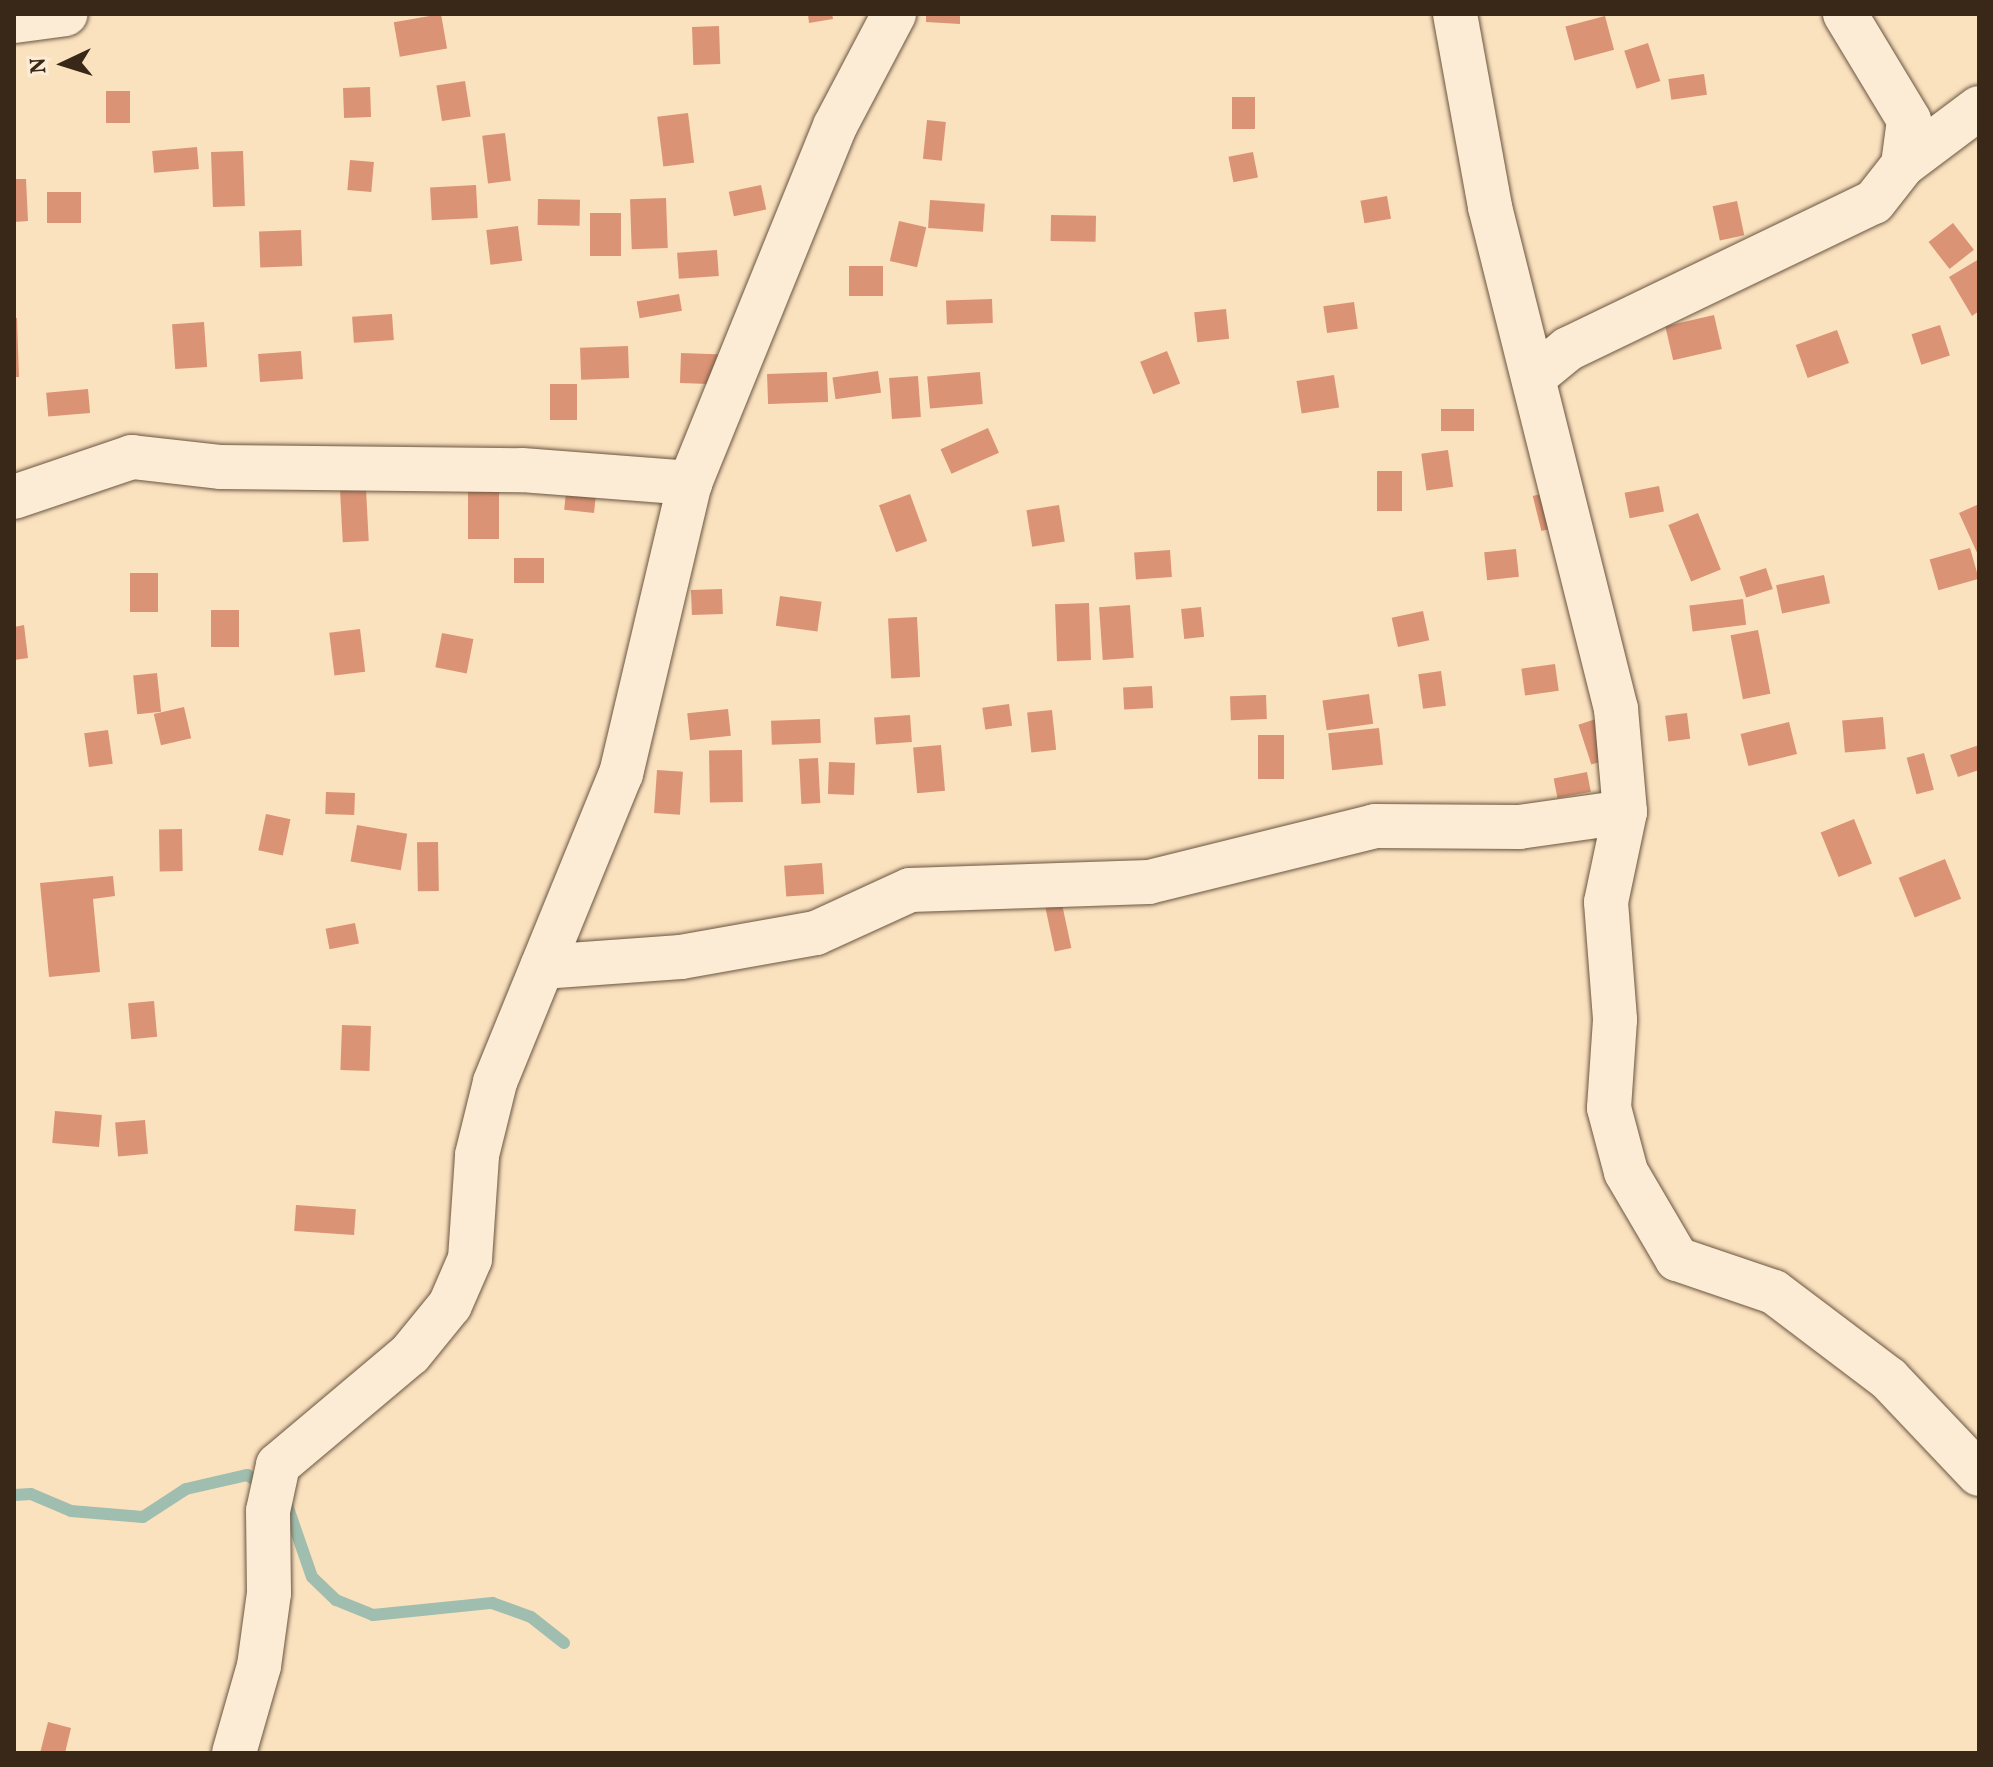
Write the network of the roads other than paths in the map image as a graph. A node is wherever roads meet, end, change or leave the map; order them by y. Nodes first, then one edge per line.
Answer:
1 (66, 14) edge
2 (894, 14) edge
3 (1455, 14) edge
4 (1845, 14) edge
5 (14, 21) edge
6 (1979, 108) edge
7 (1903, 165) junction
8 (1535, 376) junction
9 (690, 483) junction
10 (14, 497) edge
11 (1625, 812) junction
12 (542, 967) junction
13 (1979, 1474) edge
14 (234, 1753) edge

1 - 5 street
2 - 9 street
3 - 8 street
4 - 7 street
6 - 7 street
7 - 8 street
8 - 11 street
9 - 10 street
9 - 12 street
11 - 12 street
11 - 13 street
12 - 14 street

